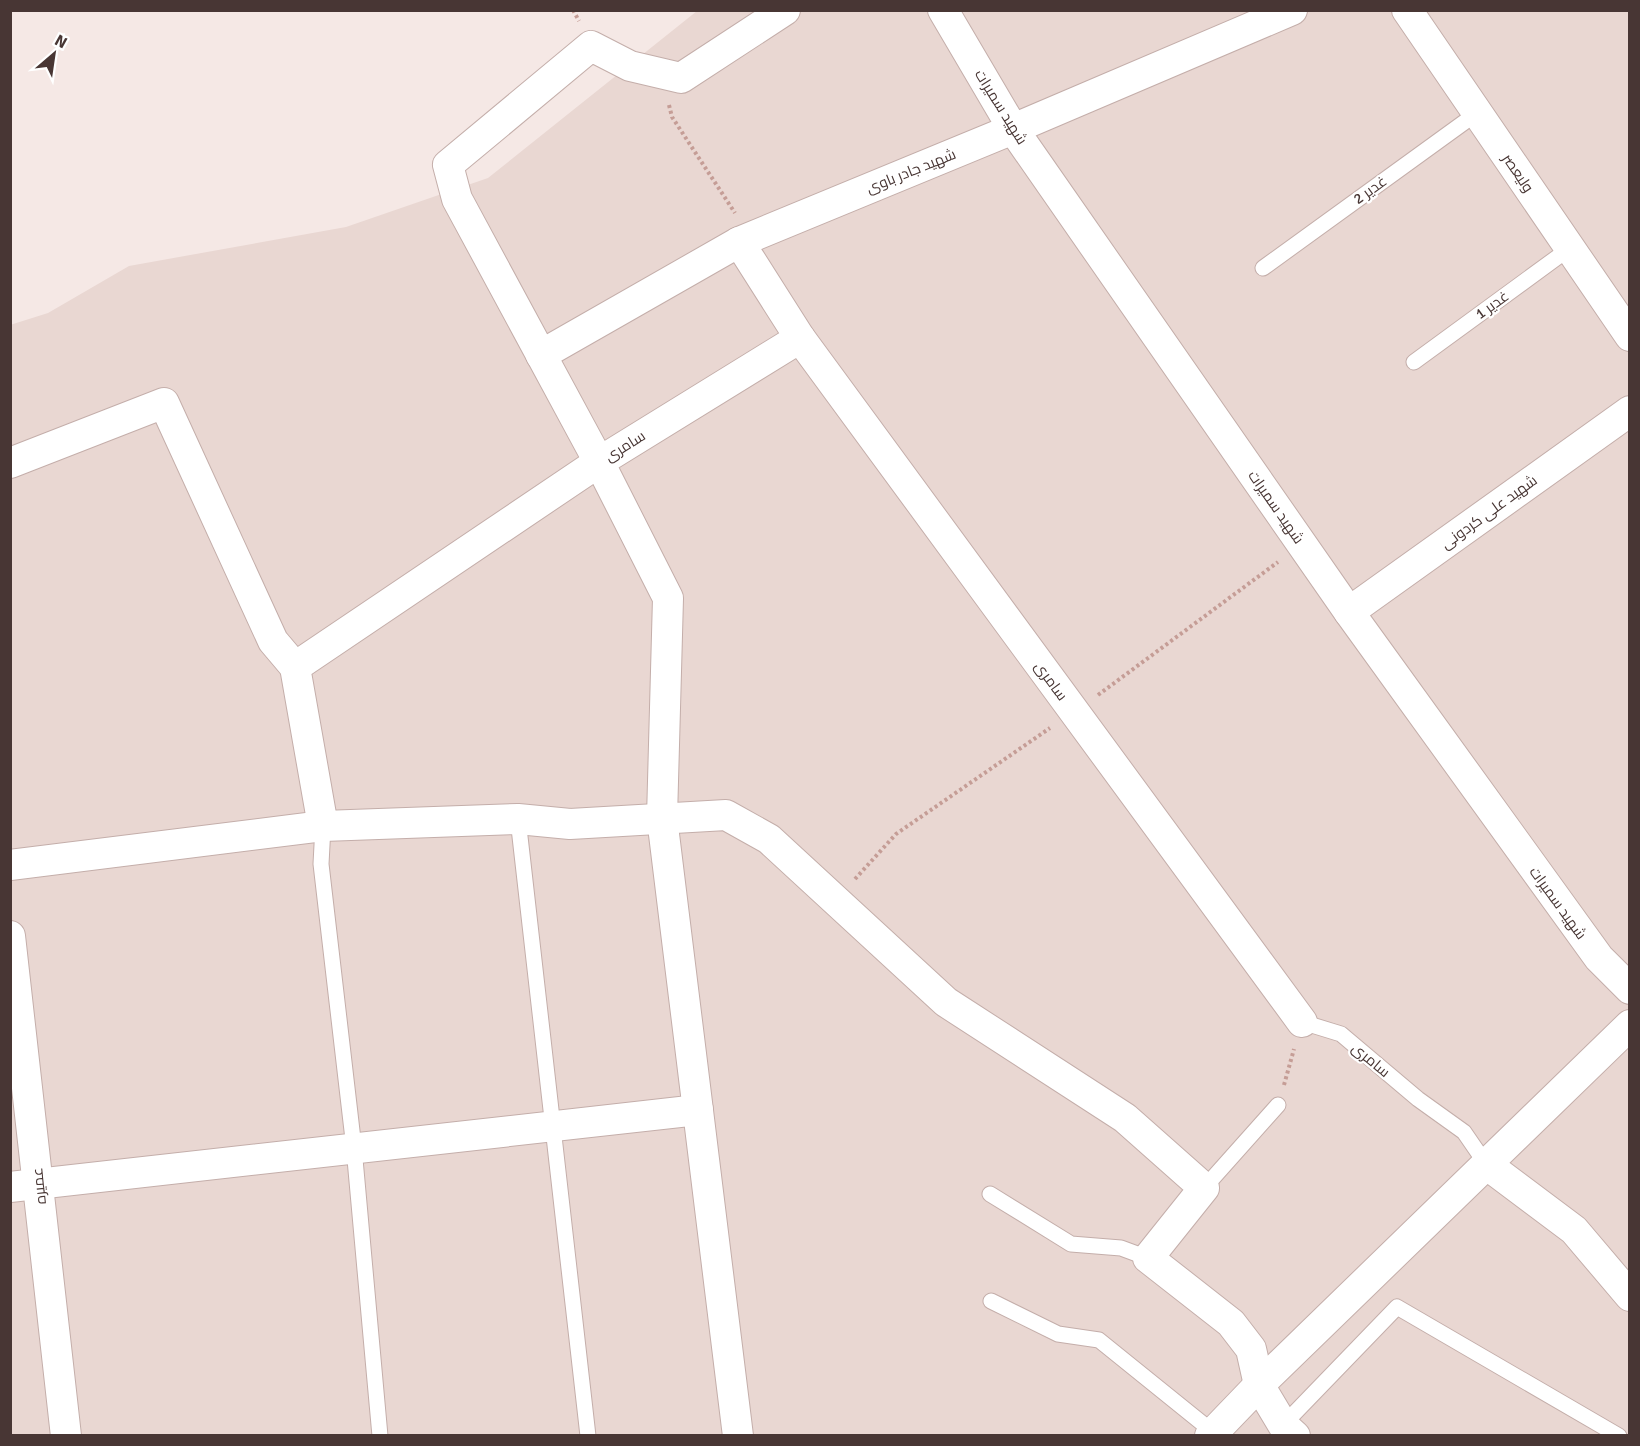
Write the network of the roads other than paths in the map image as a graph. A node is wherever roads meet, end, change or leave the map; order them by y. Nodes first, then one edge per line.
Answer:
1 (785, 10) edge
2 (942, 10) edge
3 (1292, 10) edge
4 (1407, 10) edge
5 (1477, 112) junction
6 (1013, 129) junction
7 (739, 242) junction
8 (1570, 248) junction
9 (1263, 268) dead end
10 (1629, 336) edge
11 (800, 338) junction
12 (541, 355) junction
13 (1414, 362) dead end
14 (1629, 411) edge
15 (599, 462) junction
16 (10, 463) edge
17 (1349, 612) junction
18 (295, 667) junction
19 (662, 818) junction
20 (518, 819) junction
21 (323, 826) junction
22 (10, 865) edge
23 (10, 936) edge
24 (1629, 989) edge
25 (1302, 1022) joint
26 (1629, 1025) edge
27 (1278, 1105) road end
28 (698, 1110) junction
29 (553, 1126) junction
30 (354, 1148) junction
31 (1486, 1164) junction
32 (25, 1185) edge
33 (1203, 1188) junction
34 (990, 1194) dead end
35 (1148, 1258) junction
36 (1629, 1296) edge
37 (991, 1301) dead end
38 (1259, 1385) junction
39 (1289, 1430) edge
40 (1212, 1434) edge
41 (66, 1436) edge
42 (380, 1436) edge
43 (588, 1436) edge
44 (738, 1436) edge
45 (1619, 1436) edge

1 - 12 street
2 - 6 street, شهید سمیرات
3 - 6 street, شهید جادر باوی
4 - 5 street, ولیعصر
5 - 8 street, ولیعصر
5 - 9 lane, غدیر 2
6 - 7 street, شهید جادر باوی
6 - 17 street, شهید سمیرات
7 - 11 street
7 - 12 street, شهید جادر باوی
8 - 10 street, ولیعصر
8 - 13 lane, غدیر 1
11 - 15 street, سامری
11 - 25 street, سامری
12 - 15 street
14 - 17 street, شهید علی کردونی
15 - 18 street, سامری
15 - 19 street
16 - 18 street
17 - 24 street, شهید سمیرات
18 - 21 street
19 - 20 street
19 - 28 street
19 - 33 street
20 - 21 street
20 - 29 lane
21 - 22 street
21 - 30 lane
23 - 32 street, عمیره
25 - 31 lane, سامری
26 - 31 street
27 - 33 lane
28 - 29 street
28 - 44 street
29 - 30 street
29 - 43 lane
30 - 32 street
30 - 42 lane
31 - 36 street
31 - 38 street
32 - 41 street, عمیره
33 - 35 street
34 - 35 lane
35 - 38 street
37 - 40 lane
38 - 39 street
38 - 40 street
39 - 45 lane

